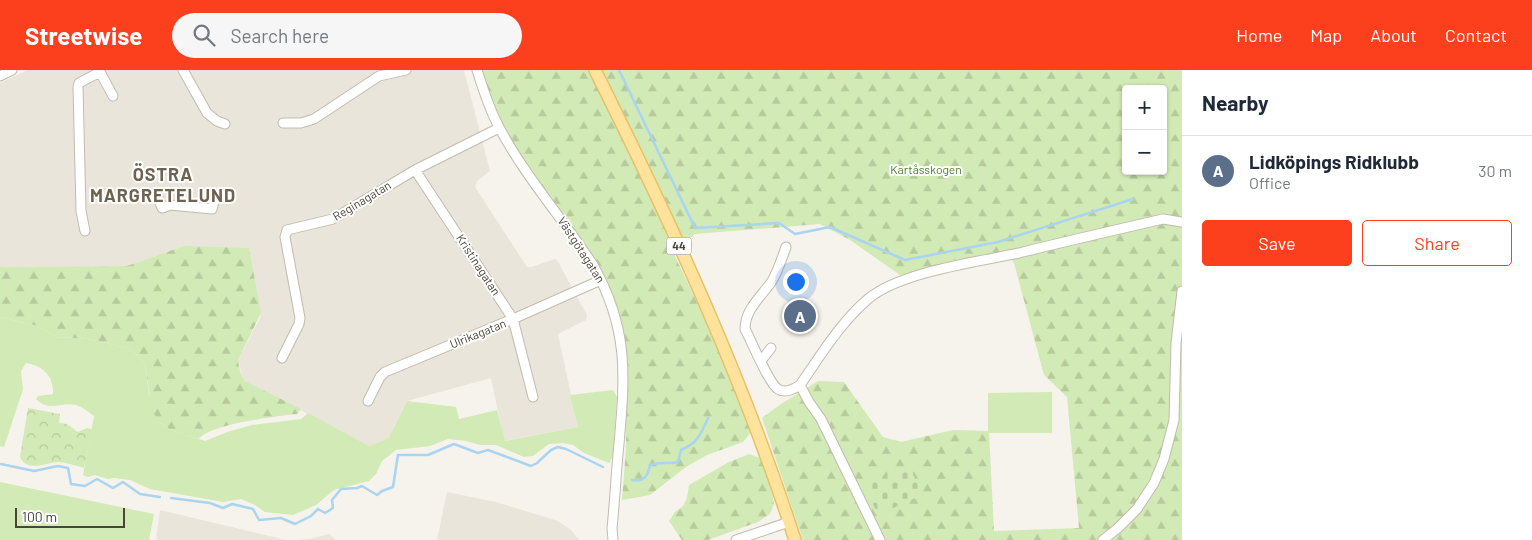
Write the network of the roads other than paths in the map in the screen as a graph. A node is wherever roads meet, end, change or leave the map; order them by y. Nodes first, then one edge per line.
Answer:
1 (12, 70) edge
2 (183, 70) edge
3 (406, 70) edge
4 (477, 70) edge
5 (596, 70) edge
6 (378, 73) edge
7 (0, 76) edge
8 (113, 96) dead end
9 (283, 123) dead end
10 (225, 124) dead end
11 (499, 128) junction
12 (415, 170) junction
13 (157, 195) dead end
14 (215, 198) dead end
15 (1182, 222) edge
16 (86, 231) dead end
17 (786, 247) dead end
18 (602, 280) junction
19 (1182, 291) edge
20 (513, 319) junction
21 (771, 348) dead end
22 (282, 358) dead end
23 (761, 361) junction
24 (800, 385) junction
25 (533, 397) dead end
26 (368, 401) dead end
27 (789, 522) junction
28 (613, 540) edge
29 (736, 540) edge
30 (795, 540) edge
31 (880, 540) edge
32 (1103, 540) edge

1 - 7 street
2 - 10 street
3 - 6 street
4 - 11 street, Västgötagatan
5 - 27 main road, 44
6 - 9 street
8 - 16 street
11 - 12 street, Reginagatan
11 - 18 street, Västgötagatan
12 - 20 street, Kristinagatan
12 - 22 street, Reginagatan
13 - 14 street
15 - 24 street
17 - 23 street
18 - 20 street, Ulrikagatan
18 - 28 street, Västgötagatan
19 - 32 street
20 - 25 street, Kristinagatan
20 - 26 street, Ulrikagatan
21 - 23 street
23 - 24 street
24 - 31 street
27 - 29 street
27 - 30 main road, 44

